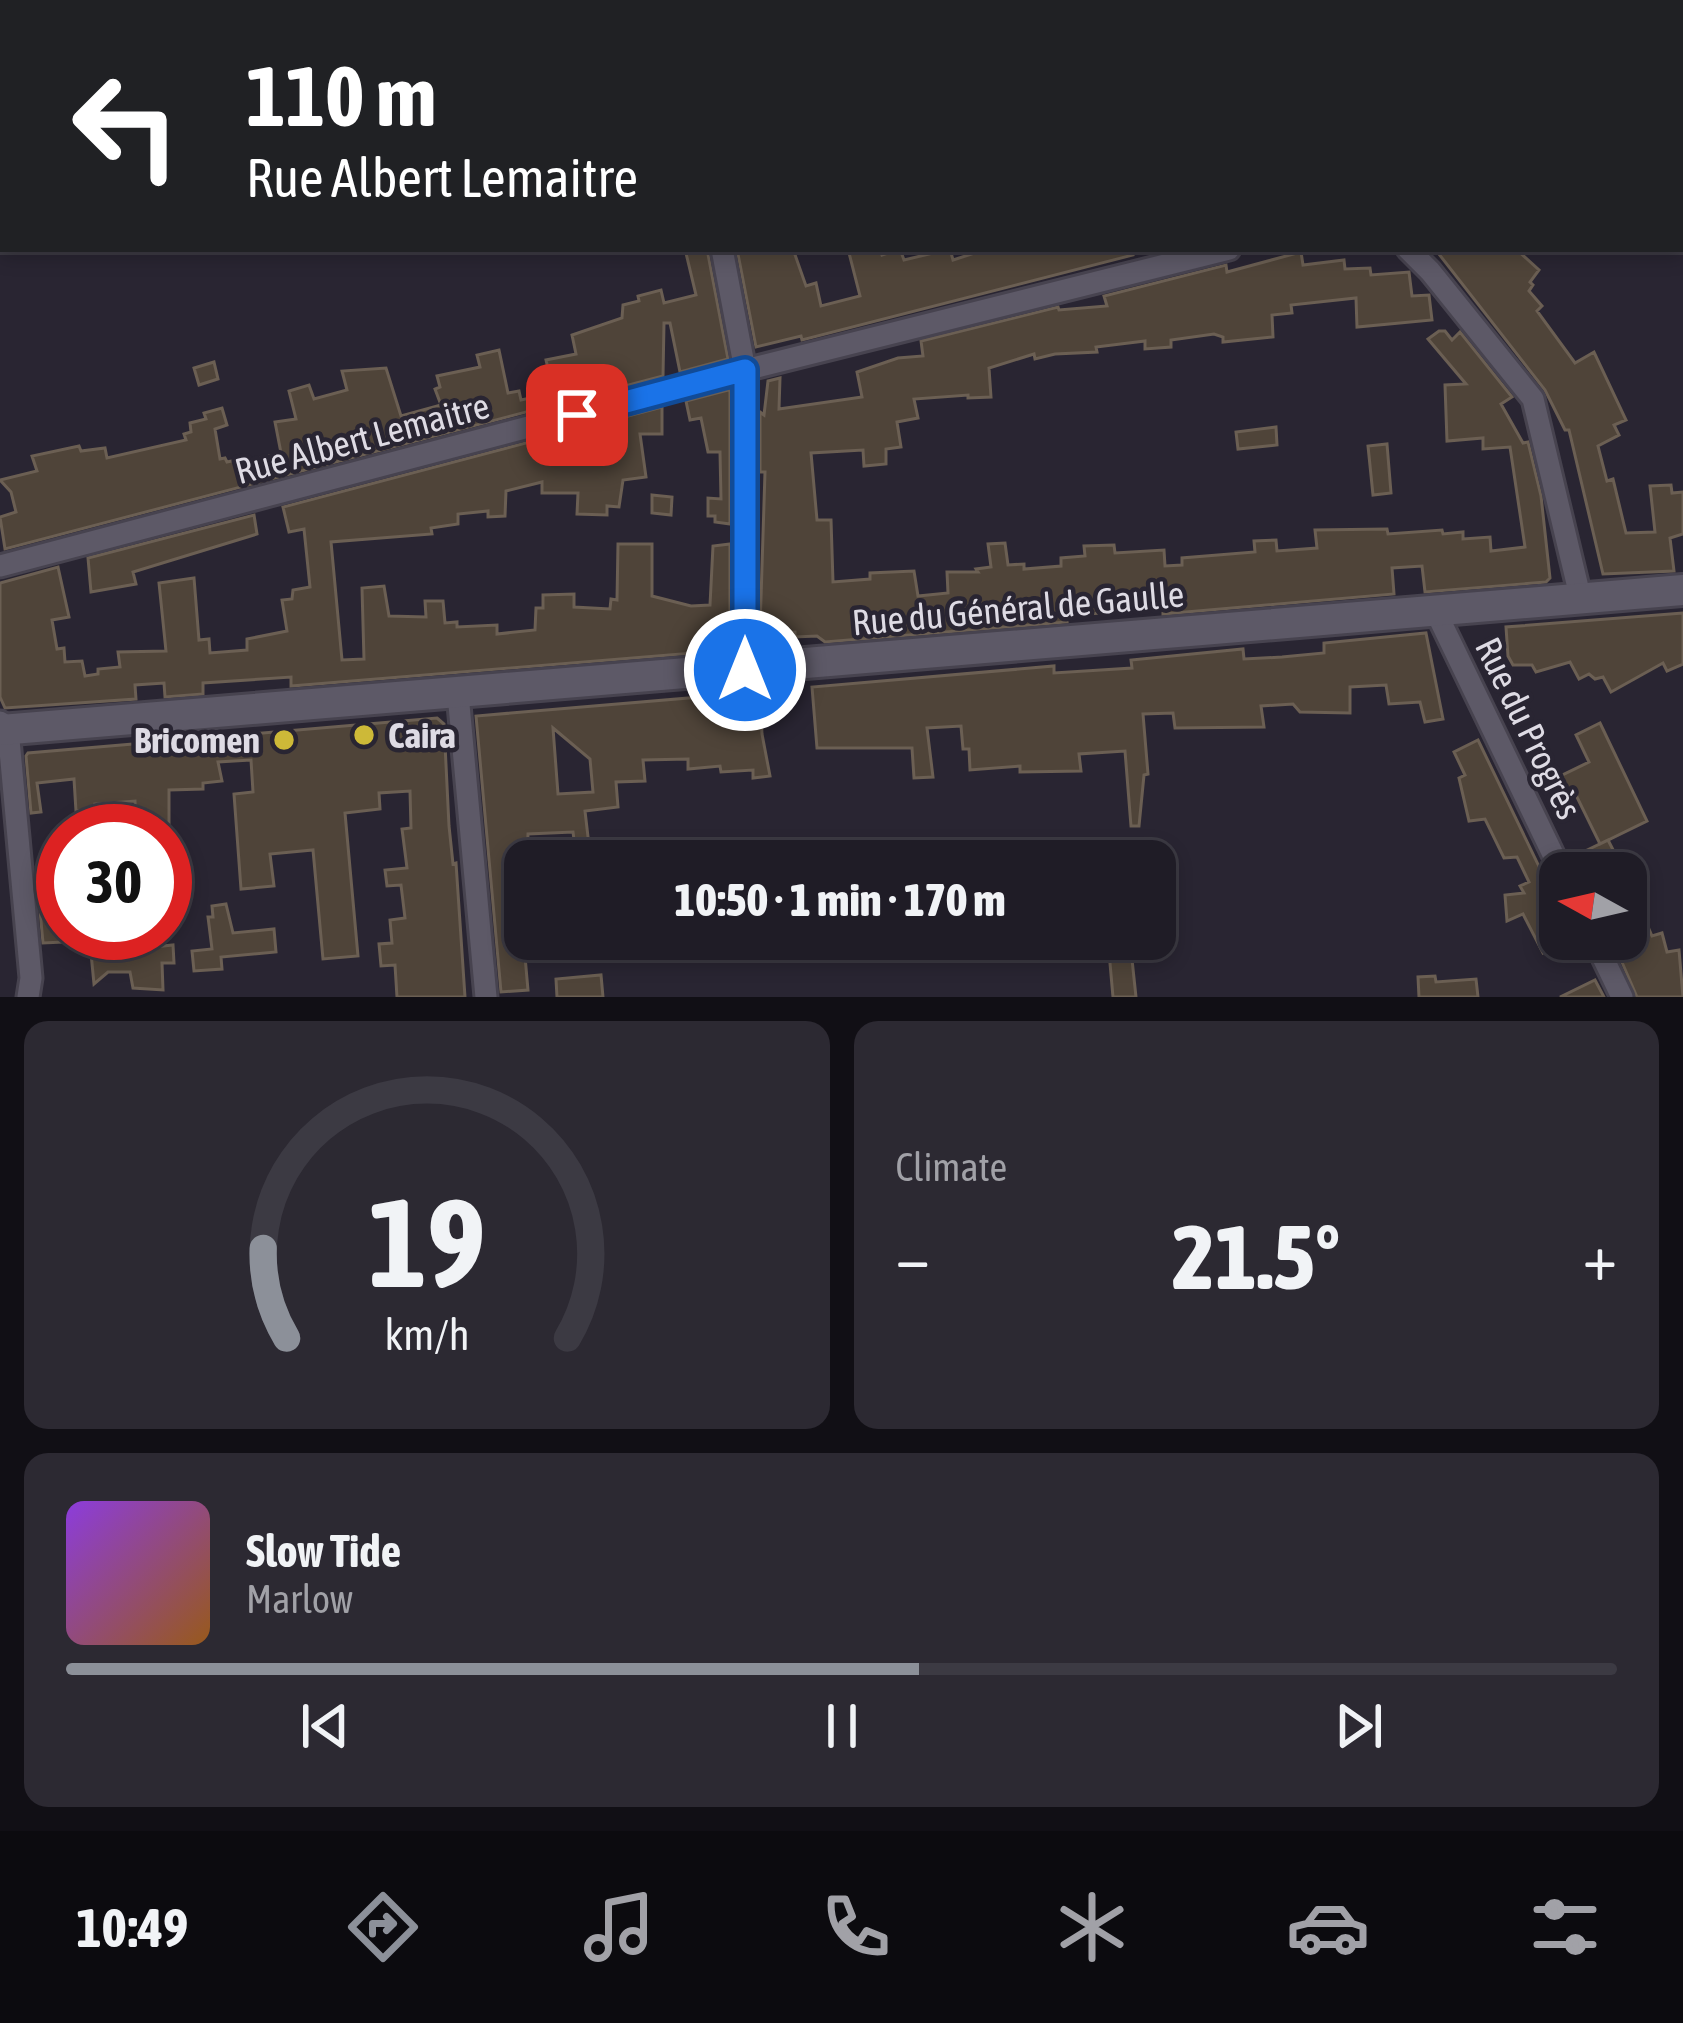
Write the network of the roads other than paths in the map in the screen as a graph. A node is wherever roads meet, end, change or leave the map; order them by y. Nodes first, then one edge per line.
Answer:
1 (723, 252) edge
2 (1217, 252) edge
3 (1411, 252) edge
4 (745, 370) junction
5 (0, 566) edge
6 (1683, 590) edge
7 (1581, 600) junction
8 (1436, 612) junction
9 (745, 670) junction
10 (458, 694) junction
11 (3, 727) edge
12 (1552, 852) edge
13 (1604, 960) edge
14 (28, 997) edge
15 (486, 997) edge
16 (1622, 997) edge

1 - 4 street
2 - 4 street, Rue Albert Lemaitre
3 - 7 street
4 - 5 street, Rue Albert Lemaitre
4 - 9 street
6 - 7 main road, Rue du Général de Gaulle
7 - 8 main road, Rue du Général de Gaulle
8 - 9 main road, Rue du Général de Gaulle
8 - 12 street, Rue du Progrès
9 - 10 main road, Rue du Général de Gaulle
10 - 11 main road, Rue du Général de Gaulle
10 - 15 street
11 - 14 street
13 - 16 street

